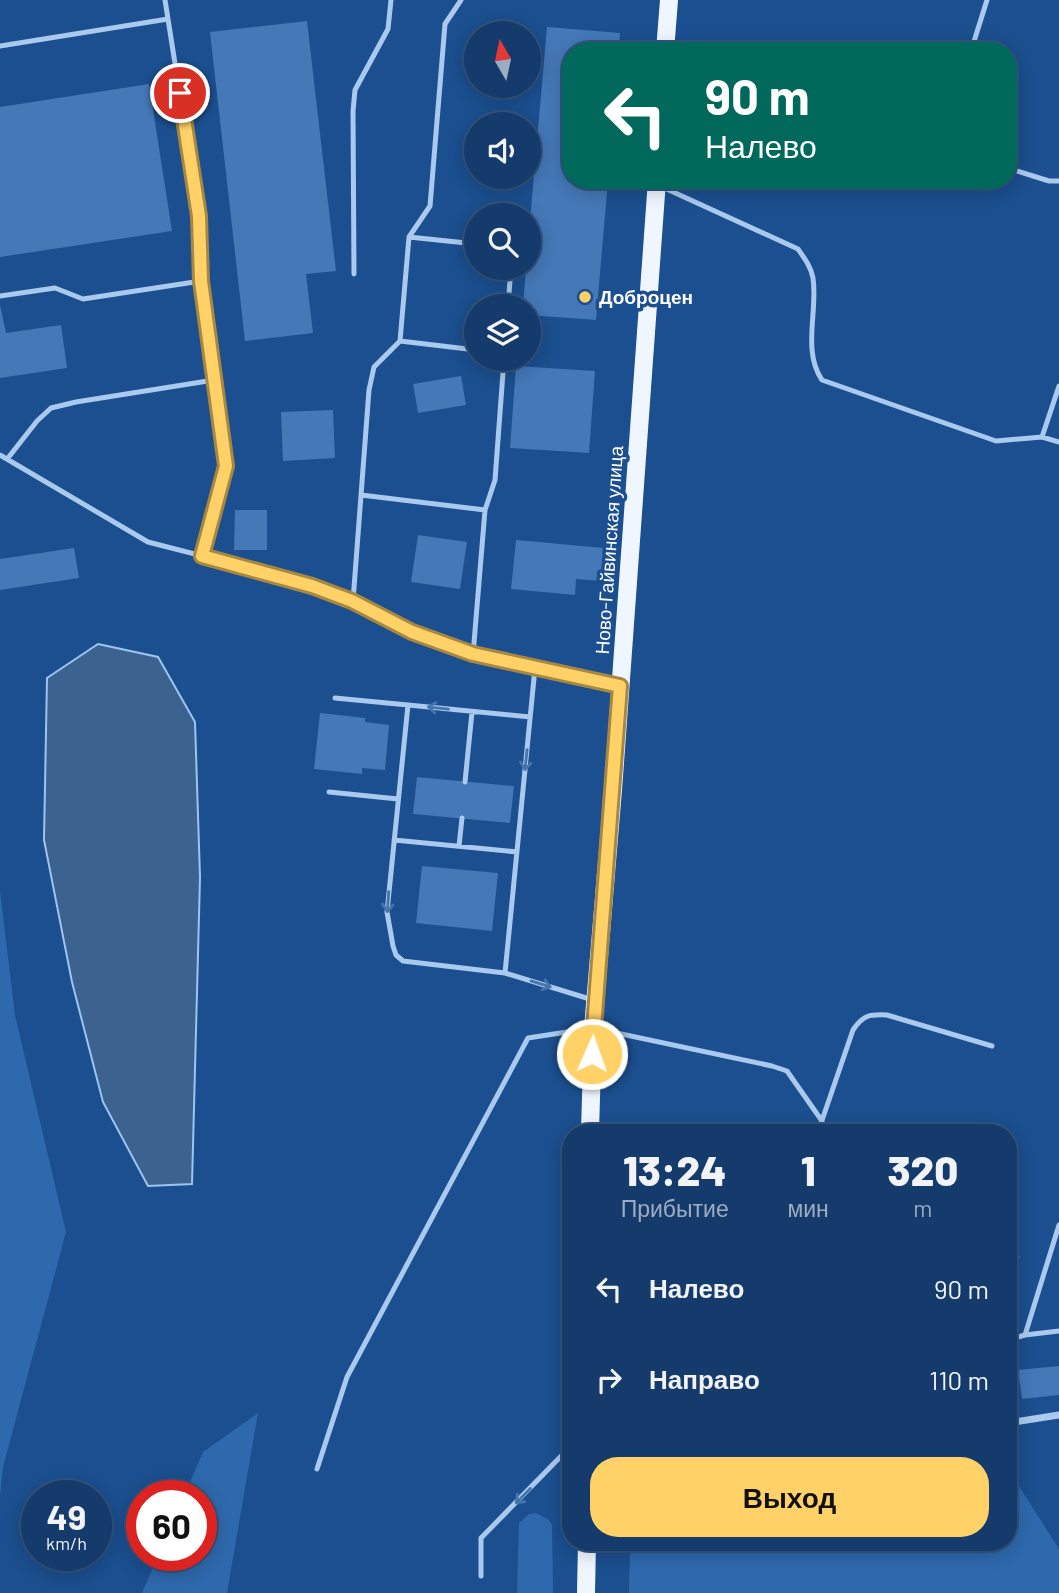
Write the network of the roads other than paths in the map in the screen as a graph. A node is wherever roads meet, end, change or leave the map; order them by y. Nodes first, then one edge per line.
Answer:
1 (165, 0) edge
2 (391, 0) edge
3 (461, 0) edge
4 (669, 0) edge
5 (987, 0) edge
6 (168, 19) junction
7 (666, 42) edge
8 (974, 42) edge
9 (0, 46) edge
10 (1017, 171) edge
11 (1059, 181) edge
12 (656, 189) edge
13 (672, 189) edge
14 (409, 237) junction
15 (464, 243) edge
16 (354, 274) dead end
17 (201, 281) junction
18 (0, 296) edge
19 (400, 341) junction
20 (464, 349) edge
21 (503, 371) edge
22 (214, 380) junction
23 (1059, 386) edge
24 (1042, 437) junction
25 (1059, 442) edge
26 (0, 455) edge
27 (8, 458) junction
28 (361, 495) junction
29 (485, 510) junction
30 (202, 556) junction
31 (352, 601) junction
32 (473, 654) junction
33 (535, 668) junction
34 (620, 686) junction
35 (335, 698) dead end
36 (408, 705) junction
37 (472, 712) junction
38 (530, 717) junction
39 (465, 782) dead end
40 (329, 792) dead end
41 (398, 799) junction
42 (462, 818) dead end
43 (394, 840) junction
44 (459, 846) junction
45 (517, 852) junction
46 (505, 973) junction
47 (595, 1000) junction
48 (593, 1028) junction
49 (992, 1046) dead end
50 (822, 1121) junction
51 (590, 1124) edge
52 (821, 1124) edge
53 (1059, 1225) edge
54 (1059, 1331) edge
55 (1025, 1335) junction
56 (1017, 1337) edge
57 (1059, 1415) edge
58 (1017, 1422) edge
59 (562, 1455) edge
60 (317, 1469) dead end
61 (587, 1551) edge
62 (481, 1576) dead end
63 (586, 1593) edge

1 - 6 lane
2 - 16 lane
3 - 14 lane
4 - 7 main road
5 - 8 lane
6 - 9 lane
6 - 17 lane
10 - 11 lane
12 - 34 main road, Ново-Гайвинская улица
13 - 24 lane
14 - 15 lane
14 - 19 lane
17 - 18 lane
17 - 22 lane
19 - 20 lane
19 - 28 lane
21 - 29 lane
22 - 27 lane
22 - 30 lane
23 - 24 lane
24 - 25 lane
26 - 27 lane
27 - 30 lane
28 - 29 lane
28 - 31 lane
29 - 32 lane
30 - 31 lane
31 - 32 lane
32 - 33 lane
33 - 34 lane
33 - 38 lane
34 - 47 main road, Ново-Гайвинская улица
35 - 36 lane
37 -> 36 lane
36 - 41 lane
37 - 38 lane
37 - 39 lane
38 -> 45 lane
40 - 41 lane
41 - 43 lane
42 - 44 lane
43 - 44 lane
43 -> 46 lane
44 - 45 lane
45 - 46 lane
46 -> 47 lane
47 - 48 main road, Ново-Гайвинская улица
48 - 50 lane
48 - 51 main road, Ново-Гайвинская улица
48 - 60 lane
49 - 50 lane
50 - 52 lane
53 - 55 lane
54 - 55 lane
55 - 56 lane
57 - 58 street
59 -> 62 lane
61 - 63 main road

